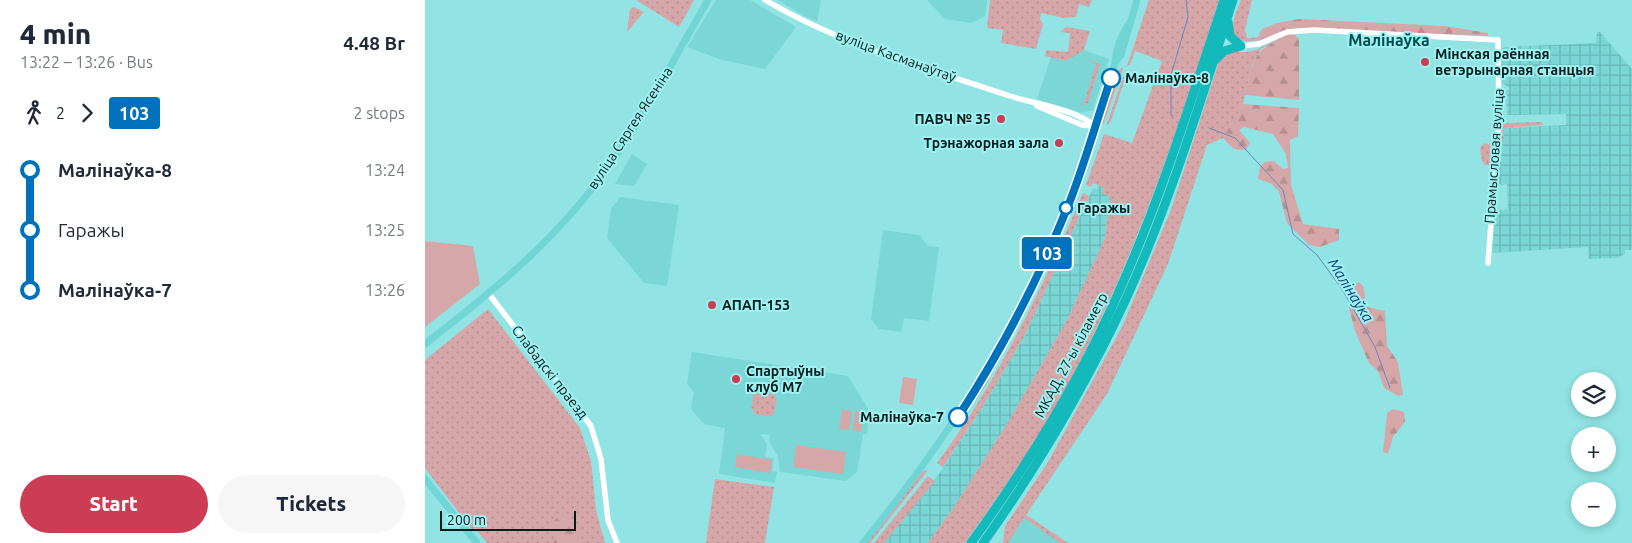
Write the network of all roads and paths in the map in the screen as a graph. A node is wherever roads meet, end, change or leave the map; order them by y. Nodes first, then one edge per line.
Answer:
1 (708, 0) edge
2 (765, 0) edge
3 (1137, 0) edge
4 (1224, 0) edge
5 (1233, 0) edge
6 (1228, 16) junction
7 (1241, 46) junction
8 (1212, 63) junction
9 (1095, 126) junction
10 (1173, 166) junction
11 (1488, 263) dead end
12 (489, 294) junction
13 (425, 344) edge
14 (425, 479) edge
15 (477, 543) edge
16 (617, 543) edge
17 (863, 543) edge
18 (971, 543) edge
19 (983, 543) edge

1 - 12 main road, вуліца Сяргея Ясеніна
2 - 9 street, вуліца Касманаўтаў
3 - 9 main road
4 - 10 highway
5 - 6 highway
6 - 7 highway
6 - 8 highway
7 - 8 highway
7 - 11 street, Прамысловая вуліца
8 - 10 highway
9 - 17 main road
10 - 18 highway, МКАД, 27-ы кіламетр
10 - 19 highway, МКАД, 27-ы кіламетр
12 - 13 main road, вуліца Сяргея Ясеніна
12 - 16 street, Слабадскі праезд
14 - 15 main road

